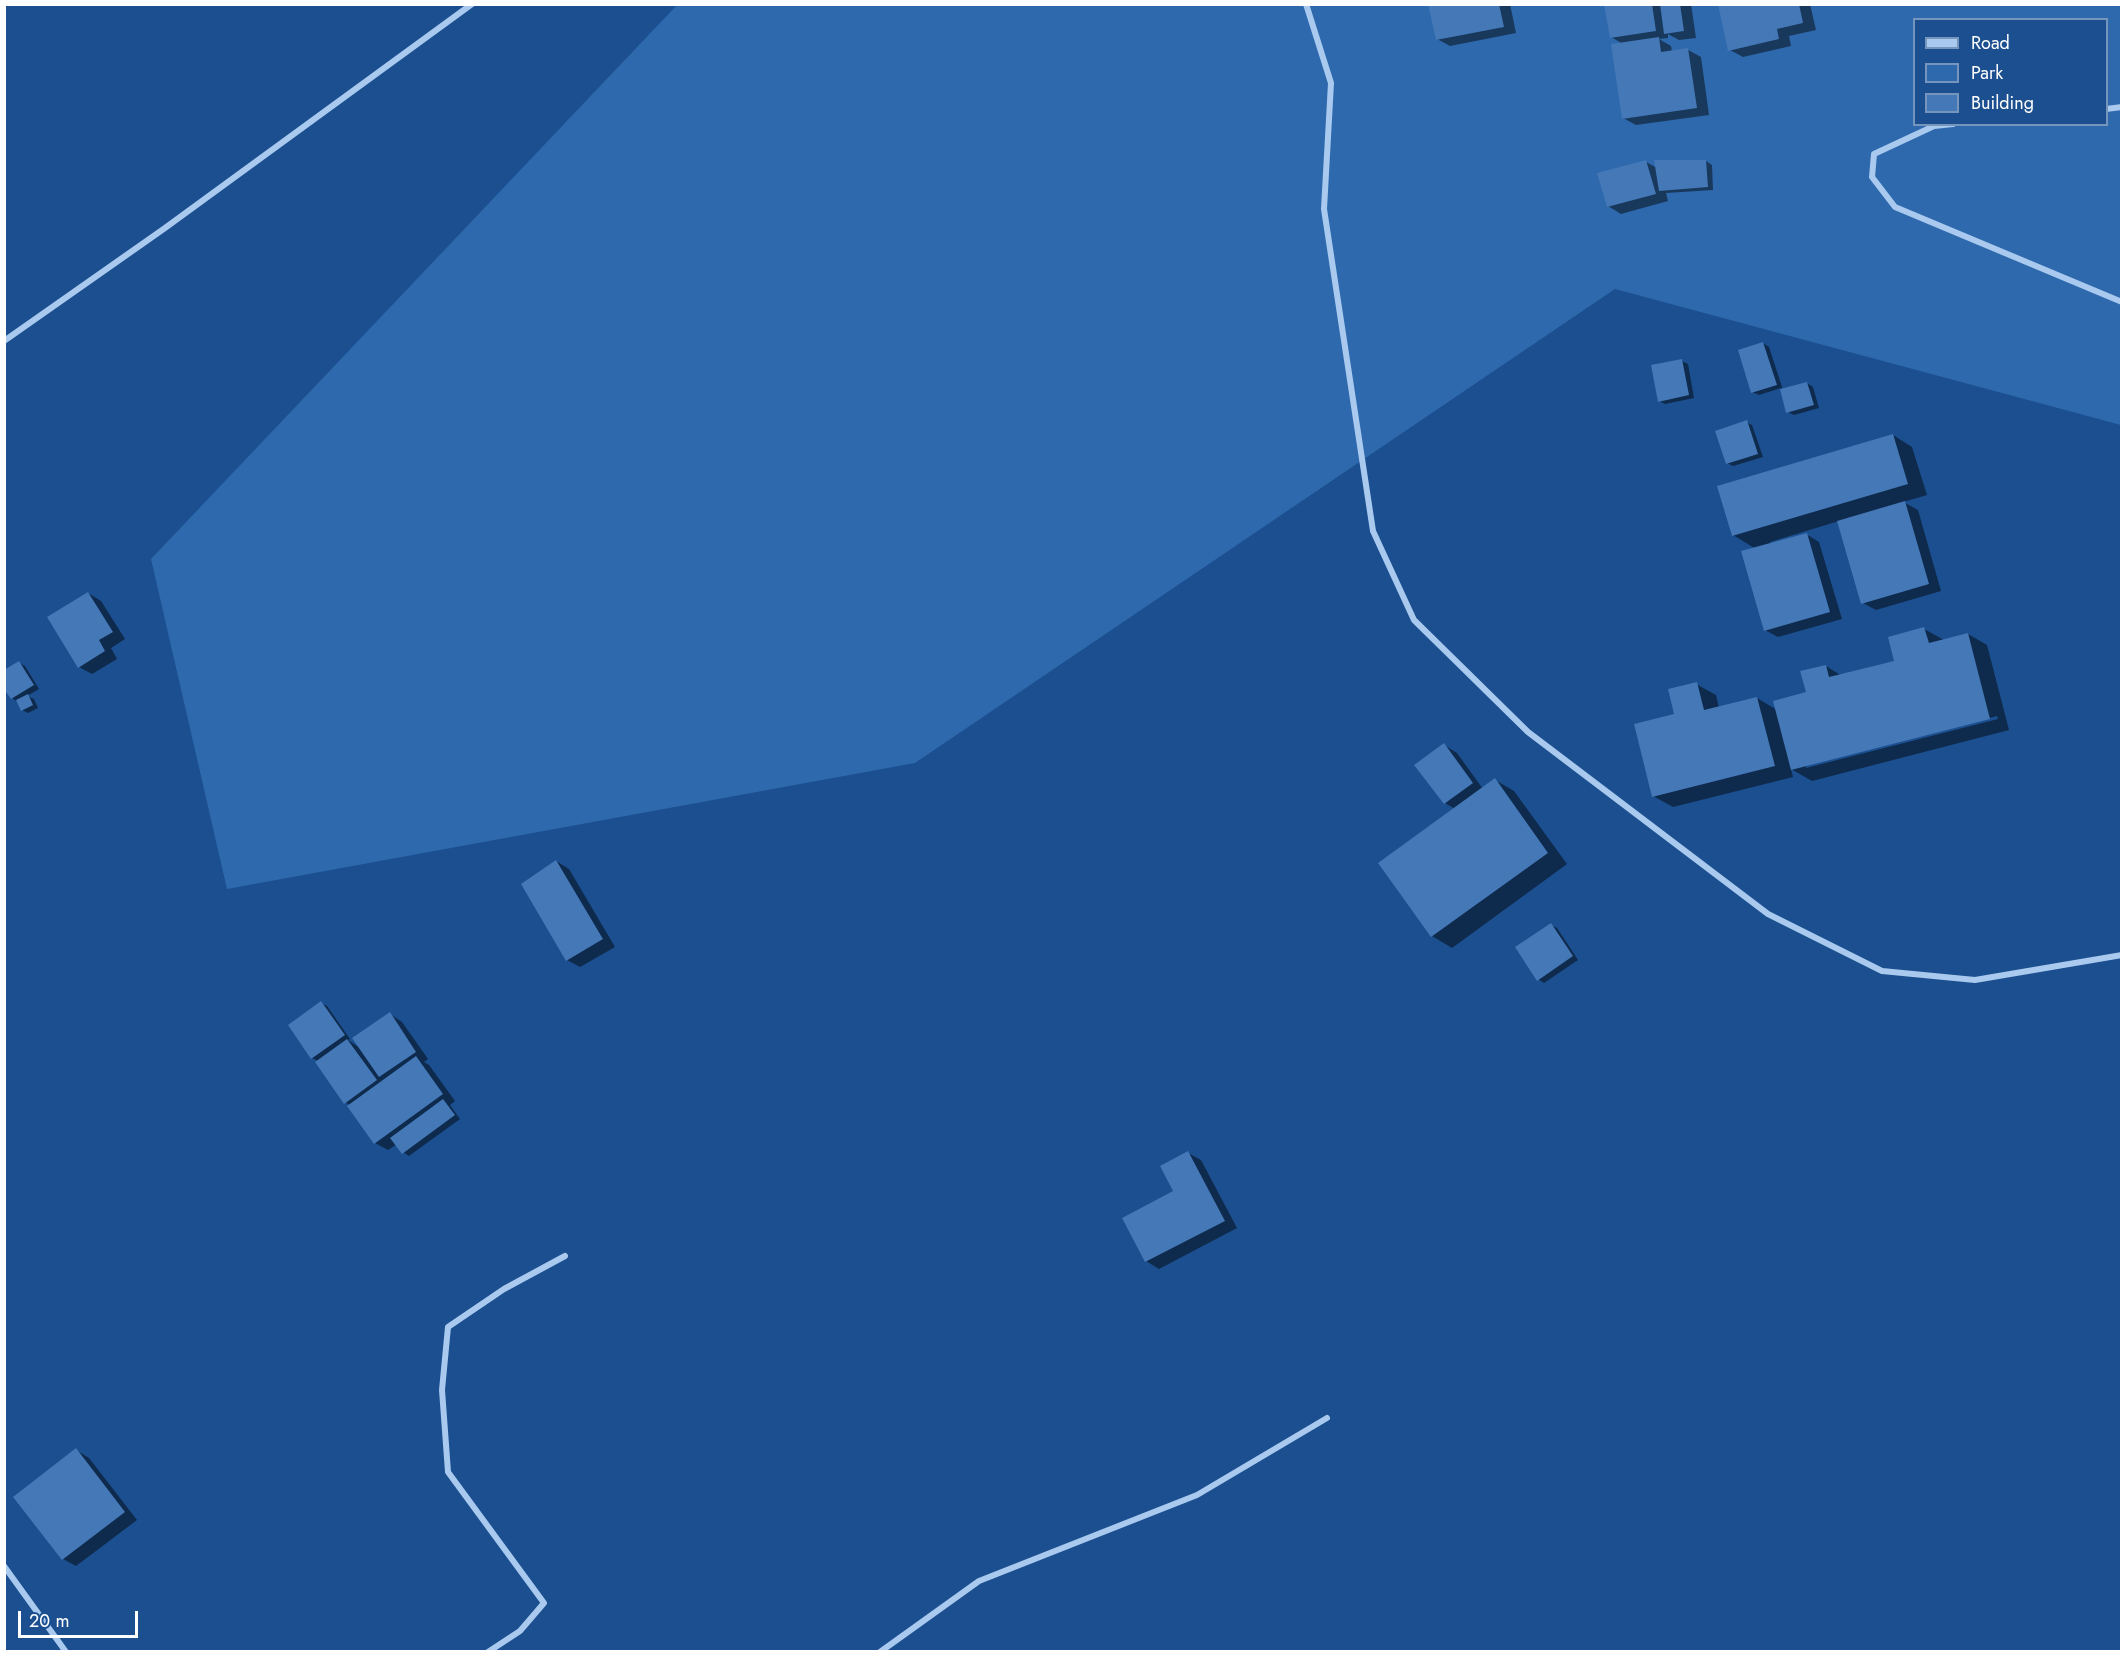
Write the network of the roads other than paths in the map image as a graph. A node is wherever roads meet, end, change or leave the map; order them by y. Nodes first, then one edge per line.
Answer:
1 (472, 4) edge
2 (1306, 4) edge
3 (1934, 126) edge
4 (2121, 302) edge
5 (4, 341) edge
6 (2121, 955) edge
7 (565, 1256) dead end
8 (1328, 1418) dead end
9 (4, 1566) edge
10 (66, 1652) edge
11 (488, 1652) edge
12 (880, 1652) edge

1 - 5 street
2 - 6 street
3 - 4 street
7 - 11 street
8 - 12 street
9 - 10 street

